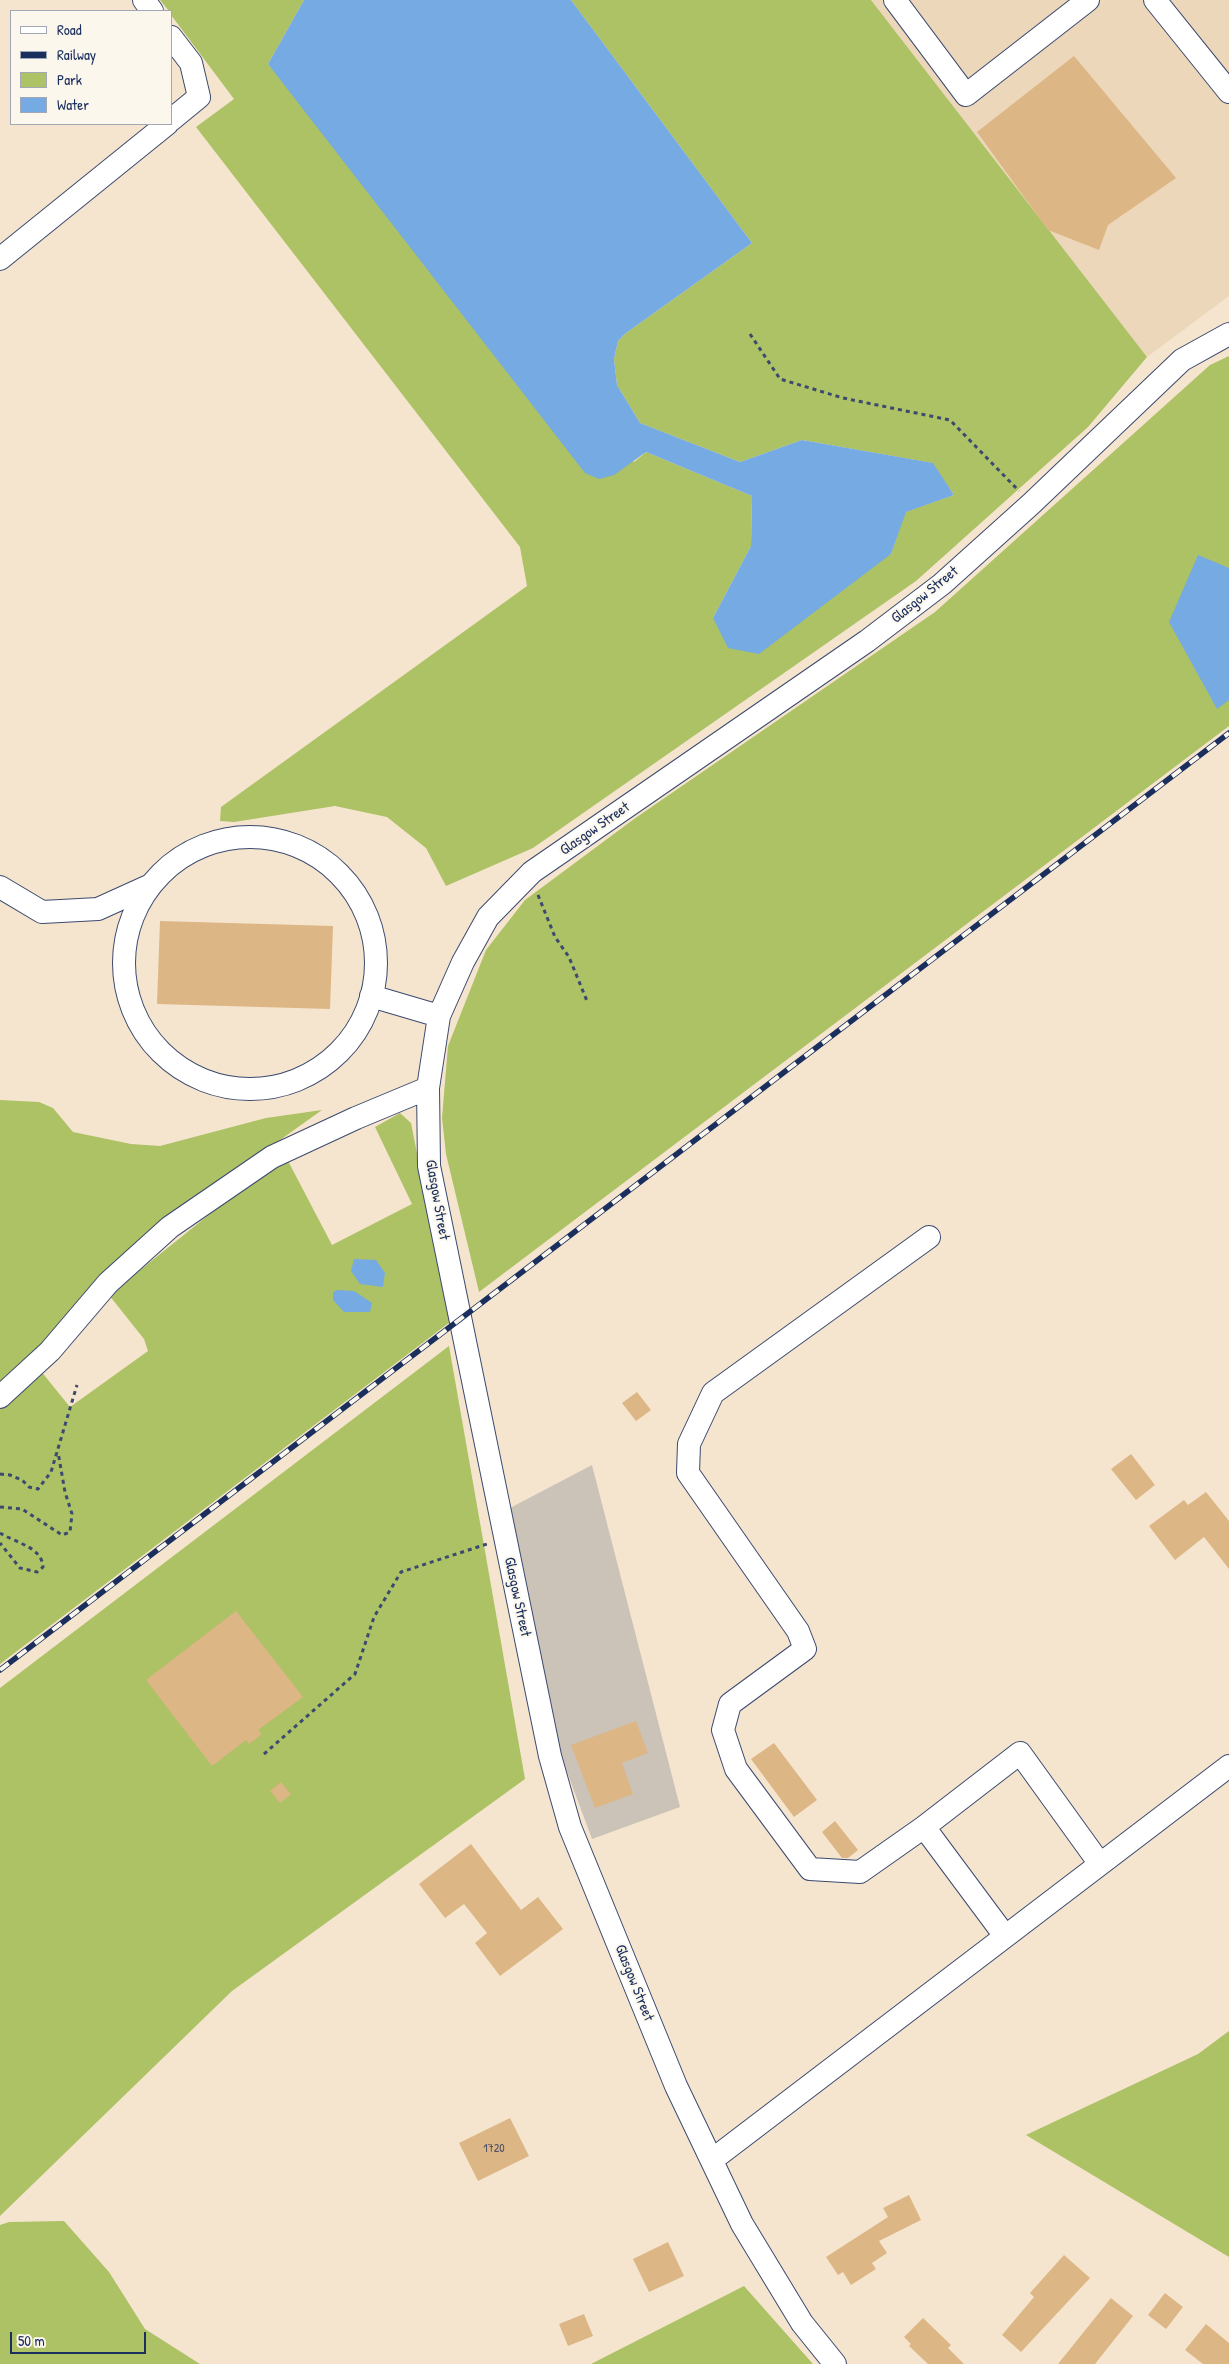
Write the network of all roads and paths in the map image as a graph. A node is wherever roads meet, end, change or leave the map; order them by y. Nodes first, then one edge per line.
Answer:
1 (895, 0) edge
2 (1088, 0) edge
3 (1155, 0) edge
4 (172, 38) edge
5 (1229, 92) edge
6 (172, 119) edge
7 (165, 125) edge
8 (0, 260) edge
9 (750, 334) dead end
10 (1229, 334) edge
11 (1031, 504) junction
12 (532, 872) junction
13 (154, 884) junction
14 (0, 887) edge
15 (371, 996) junction
16 (587, 1001) dead end
17 (440, 1016) junction
18 (428, 1088) junction
19 (929, 1237) dead end
20 (77, 1385) dead end
21 (0, 1397) edge
22 (58, 1452) junction
23 (0, 1474) edge
24 (0, 1507) edge
25 (0, 1533) edge
26 (505, 1539) junction
27 (0, 1543) edge
28 (264, 1754) dead end
29 (1229, 1766) edge
30 (924, 1827) junction
31 (1100, 1864) junction
32 (1005, 1936) junction
33 (712, 2160) junction
34 (835, 2364) edge

1 - 2 street
3 - 5 street
4 - 6 street
7 - 8 street
9 - 11 path
10 - 11 street, Glasgow Street
11 - 12 street, Glasgow Street
12 - 16 path
12 - 17 street, Glasgow Street
13 - 14 street
13 - 15 street
13 - 15 street
15 - 17 street
17 - 18 street, Glasgow Street
18 - 21 street
18 - 26 street, Glasgow Street
19 - 30 street
20 - 22 path
22 - 23 path
22 - 24 path
25 - 27 path
26 - 28 path
26 - 33 street, Glasgow Street
29 - 31 street
30 - 31 street
30 - 32 street
31 - 32 street
32 - 33 street
33 - 34 street, Glasgow Street

